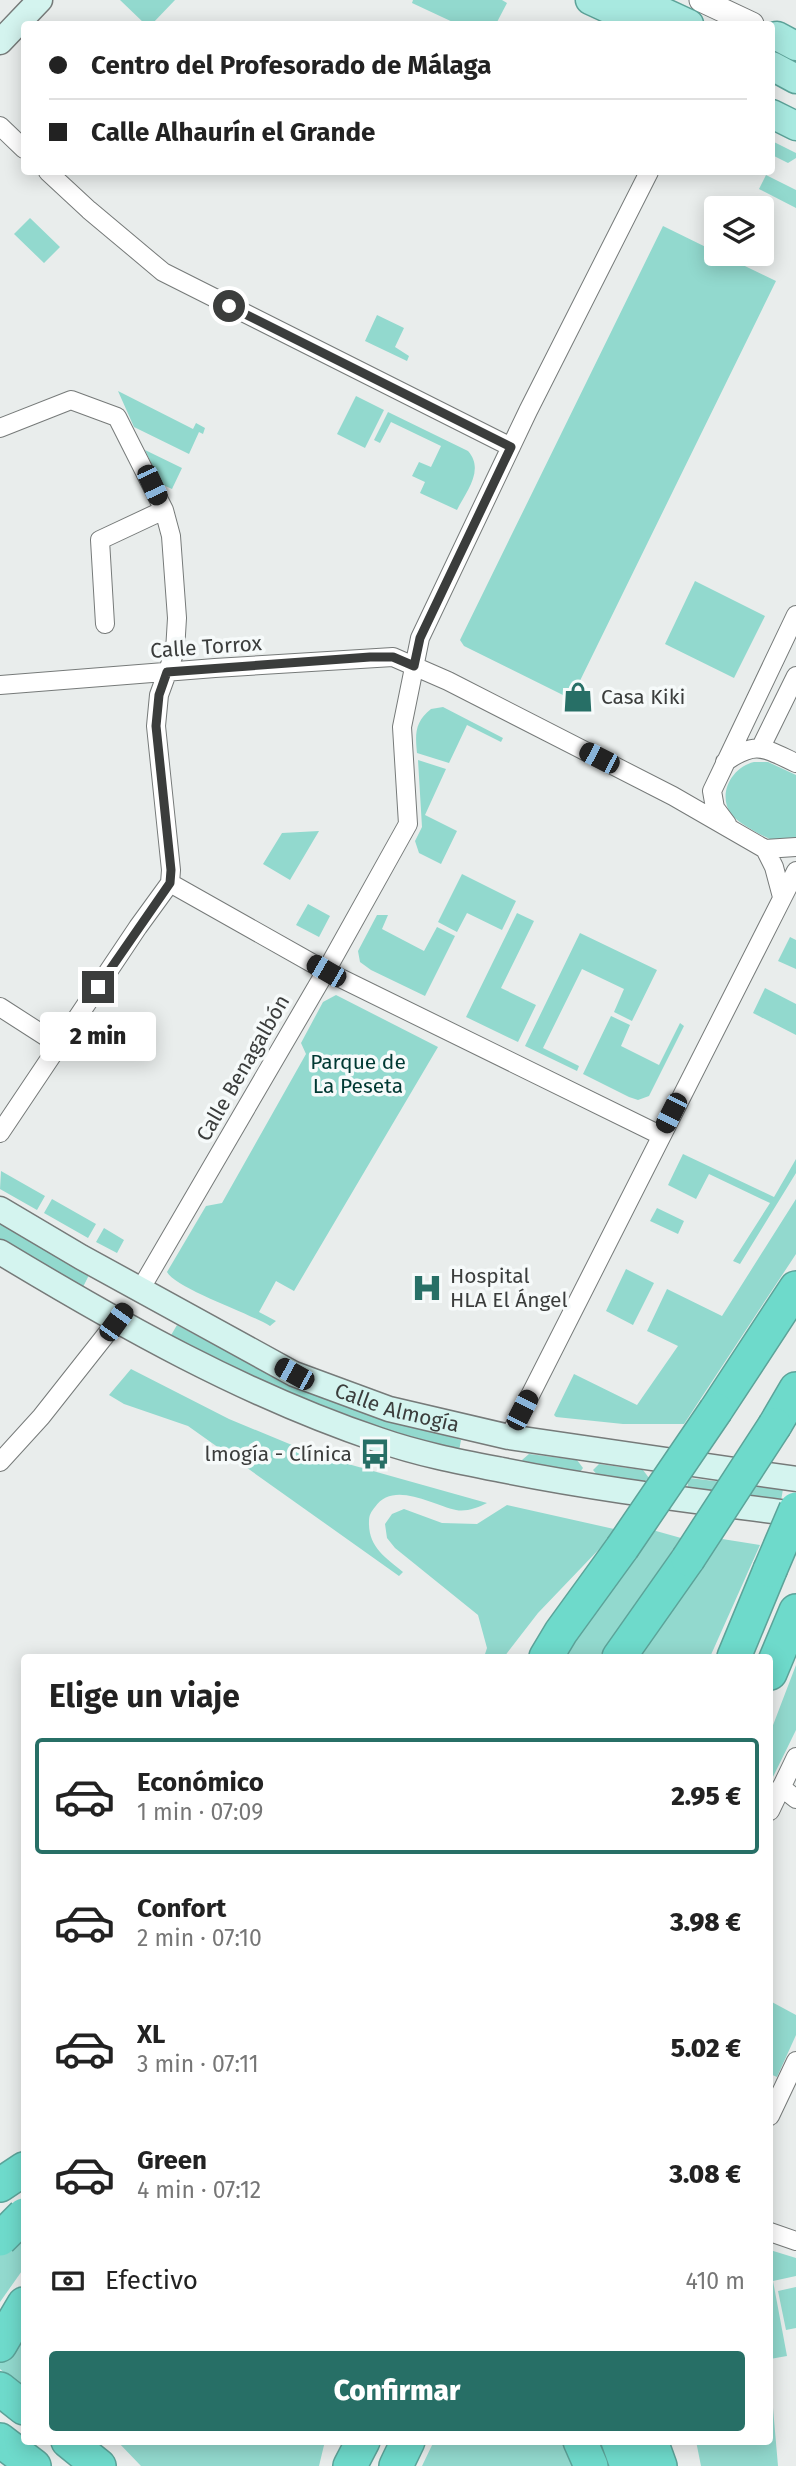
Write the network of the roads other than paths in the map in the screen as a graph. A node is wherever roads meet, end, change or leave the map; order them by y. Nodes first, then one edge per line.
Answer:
1 (40, 0) edge
2 (590, 0) edge
3 (701, 0) edge
4 (642, 7) edge
5 (681, 21) edge
6 (744, 21) edge
7 (0, 42) edge
8 (775, 68) edge
9 (796, 79) edge
10 (775, 89) edge
11 (796, 100) edge
12 (775, 116) edge
13 (0, 125) edge
14 (796, 126) edge
15 (21, 146) edge
16 (51, 175) edge
17 (647, 175) edge
18 (0, 428) edge
19 (511, 447) junction
20 (164, 510) junction
21 (796, 615) edge
22 (105, 624) dead end
23 (414, 666) junction
24 (167, 672) junction
25 (796, 676) edge
26 (0, 685) edge
27 (761, 747) junction
28 (725, 762) junction
29 (796, 763) edge
30 (715, 783) junction
31 (673, 796) junction
32 (731, 829) junction
33 (796, 847) edge
34 (765, 849) junction
35 (796, 871) edge
36 (170, 883) junction
37 (789, 901) edge
38 (326, 971) junction
39 (3, 1009) edge
40 (59, 1045) junction
41 (0, 1133) edge
42 (660, 1135) junction
43 (0, 1209) edge
44 (0, 1252) edge
45 (796, 1288) edge
46 (140, 1290) junction
47 (116, 1322) junction
48 (796, 1389) edge
49 (509, 1437) junction
50 (0, 1462) edge
51 (496, 1469) junction
52 (796, 1479) edge
53 (796, 1512) edge
54 (796, 1611) edge
55 (553, 1645) edge
56 (621, 1654) edge
57 (735, 1654) edge
58 (773, 1666) edge
59 (796, 1758) edge
60 (781, 1787) junction
61 (796, 1799) edge
62 (773, 1804) edge
63 (796, 2061) edge
64 (773, 2110) edge
65 (21, 2171) edge
66 (0, 2185) edge
67 (21, 2218) edge
68 (773, 2233) edge
69 (0, 2239) edge
70 (796, 2241) edge
71 (21, 2309) edge
72 (0, 2345) edge
73 (0, 2389) edge
74 (21, 2406) edge
75 (0, 2440) edge
76 (73, 2445) edge
77 (97, 2445) edge
78 (336, 2445) edge
79 (361, 2445) edge
80 (406, 2445) edge
81 (582, 2445) edge
82 (619, 2445) edge
83 (652, 2445) edge
84 (34, 2466) edge
85 (99, 2466) edge
86 (112, 2466) edge
87 (328, 2466) edge
88 (351, 2466) edge
89 (396, 2466) edge
90 (591, 2466) edge
91 (627, 2466) edge
92 (660, 2466) edge

1 - 7 main road
2 - 4 main road
3 - 6 street
4 - 5 main road
8 - 9 main road
10 - 11 main road
12 - 14 main road
13 - 15 street
16 - 19 street
17 - 19 street, Calle Benagalbón
18 - 20 street
19 - 23 street, Calle Benagalbón
20 - 22 street
20 - 24 street
21 - 28 street
23 - 24 street, Calle Torrox
23 - 31 street, Calle Torrox
23 - 38 street, Calle Benagalbón
24 - 26 street, Calle Torrox
24 - 36 street
25 - 27 street
27 - 28 street
27 - 29 street
28 - 30 street
30 - 31 street
30 - 32 street
31 - 32 street, Calle Torrox
32 - 34 street, Calle Torrox
33 - 34 street
34 - 37 street
35 - 37 street
36 - 38 street
36 - 40 street
37 - 42 street
38 - 42 street
38 - 46 street, Calle Benagalbón
39 - 40 street
40 - 41 street
42 - 49 street
43 - 46 main road, Calle Almogía
44 - 47 main road, Calle Almogía
45 - 55 highway, bridge
46 - 47 main road
46 - 49 main road, Calle Almogía
47 - 50 street
47 - 51 main road, Calle Almogía
48 - 56 highway, bridge
49 - 51 main road
49 - 52 main road, Calle Almogía
51 - 53 main road, Calle Almogía
53 - 57 highway, bridge
54 - 58 highway
59 - 60 street
60 - 61 street
60 - 62 street
63 - 64 street
65 - 66 highway
67 - 69 highway, bridge
68 - 70 street
71 - 72 highway
73 - 74 highway
75 - 84 highway
76 - 85 highway
77 - 86 highway
78 - 87 highway
79 - 88 highway
80 - 89 highway
81 - 90 highway
82 - 91 highway
83 - 92 highway

